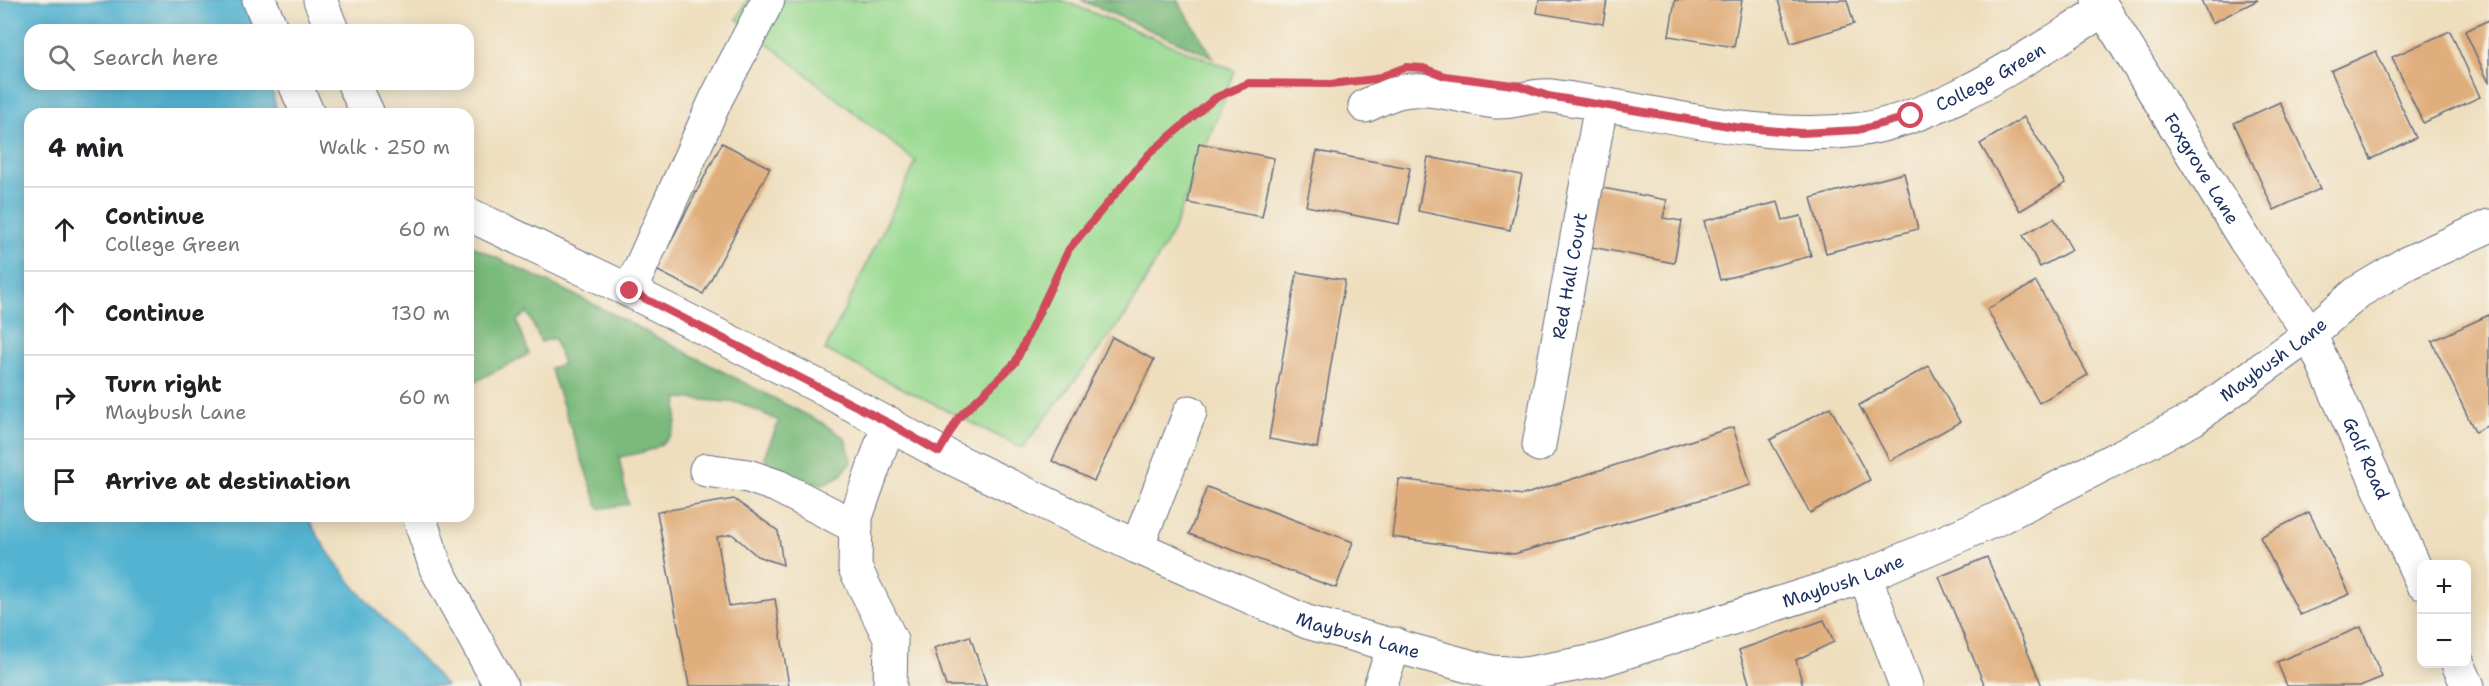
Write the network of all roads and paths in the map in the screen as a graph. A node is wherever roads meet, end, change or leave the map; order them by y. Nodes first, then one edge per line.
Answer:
1 (260, 0) edge
2 (320, 0) edge
3 (768, 0) edge
4 (2101, 5) edge
5 (270, 24) edge
6 (330, 24) edge
7 (1341, 83) dead end
8 (298, 90) edge
9 (1601, 105) junction
10 (1365, 106) dead end
11 (305, 108) edge
12 (474, 217) edge
13 (2489, 226) edge
14 (630, 291) junction
15 (2310, 334) junction
16 (1190, 412) dead end
17 (889, 423) junction
18 (1539, 445) dead end
19 (939, 452) junction
20 (706, 470) dead end
21 (421, 522) edge
22 (856, 527) junction
23 (1137, 547) junction
24 (2417, 574) edge
25 (1865, 576) junction
26 (1395, 644) junction
27 (2460, 668) edge
28 (2489, 684) edge
29 (501, 686) edge
30 (890, 686) edge
31 (1380, 686) edge
32 (1906, 686) edge
33 (2468, 686) edge
34 (2485, 686) edge

1 - 5 street
2 - 6 street
3 - 14 street
4 - 9 street, College Green
4 - 15 street, Foxgrove Lane
7 - 19 path
8 - 11 street
9 - 10 street, College Green
9 - 18 street, Red Hall Court
12 - 14 street, Maybush Lane
13 - 15 street, Maybush Lane
14 - 17 street, Maybush Lane
15 - 24 street, Golf Road
15 - 25 street, Maybush Lane
16 - 23 street
17 - 19 street, Maybush Lane
17 - 22 street
19 - 23 street, Maybush Lane
20 - 22 street
21 - 29 street
22 - 30 street
23 - 26 street, Maybush Lane
25 - 26 street, Maybush Lane
25 - 32 street
26 - 31 street
27 - 33 street
28 - 34 street

